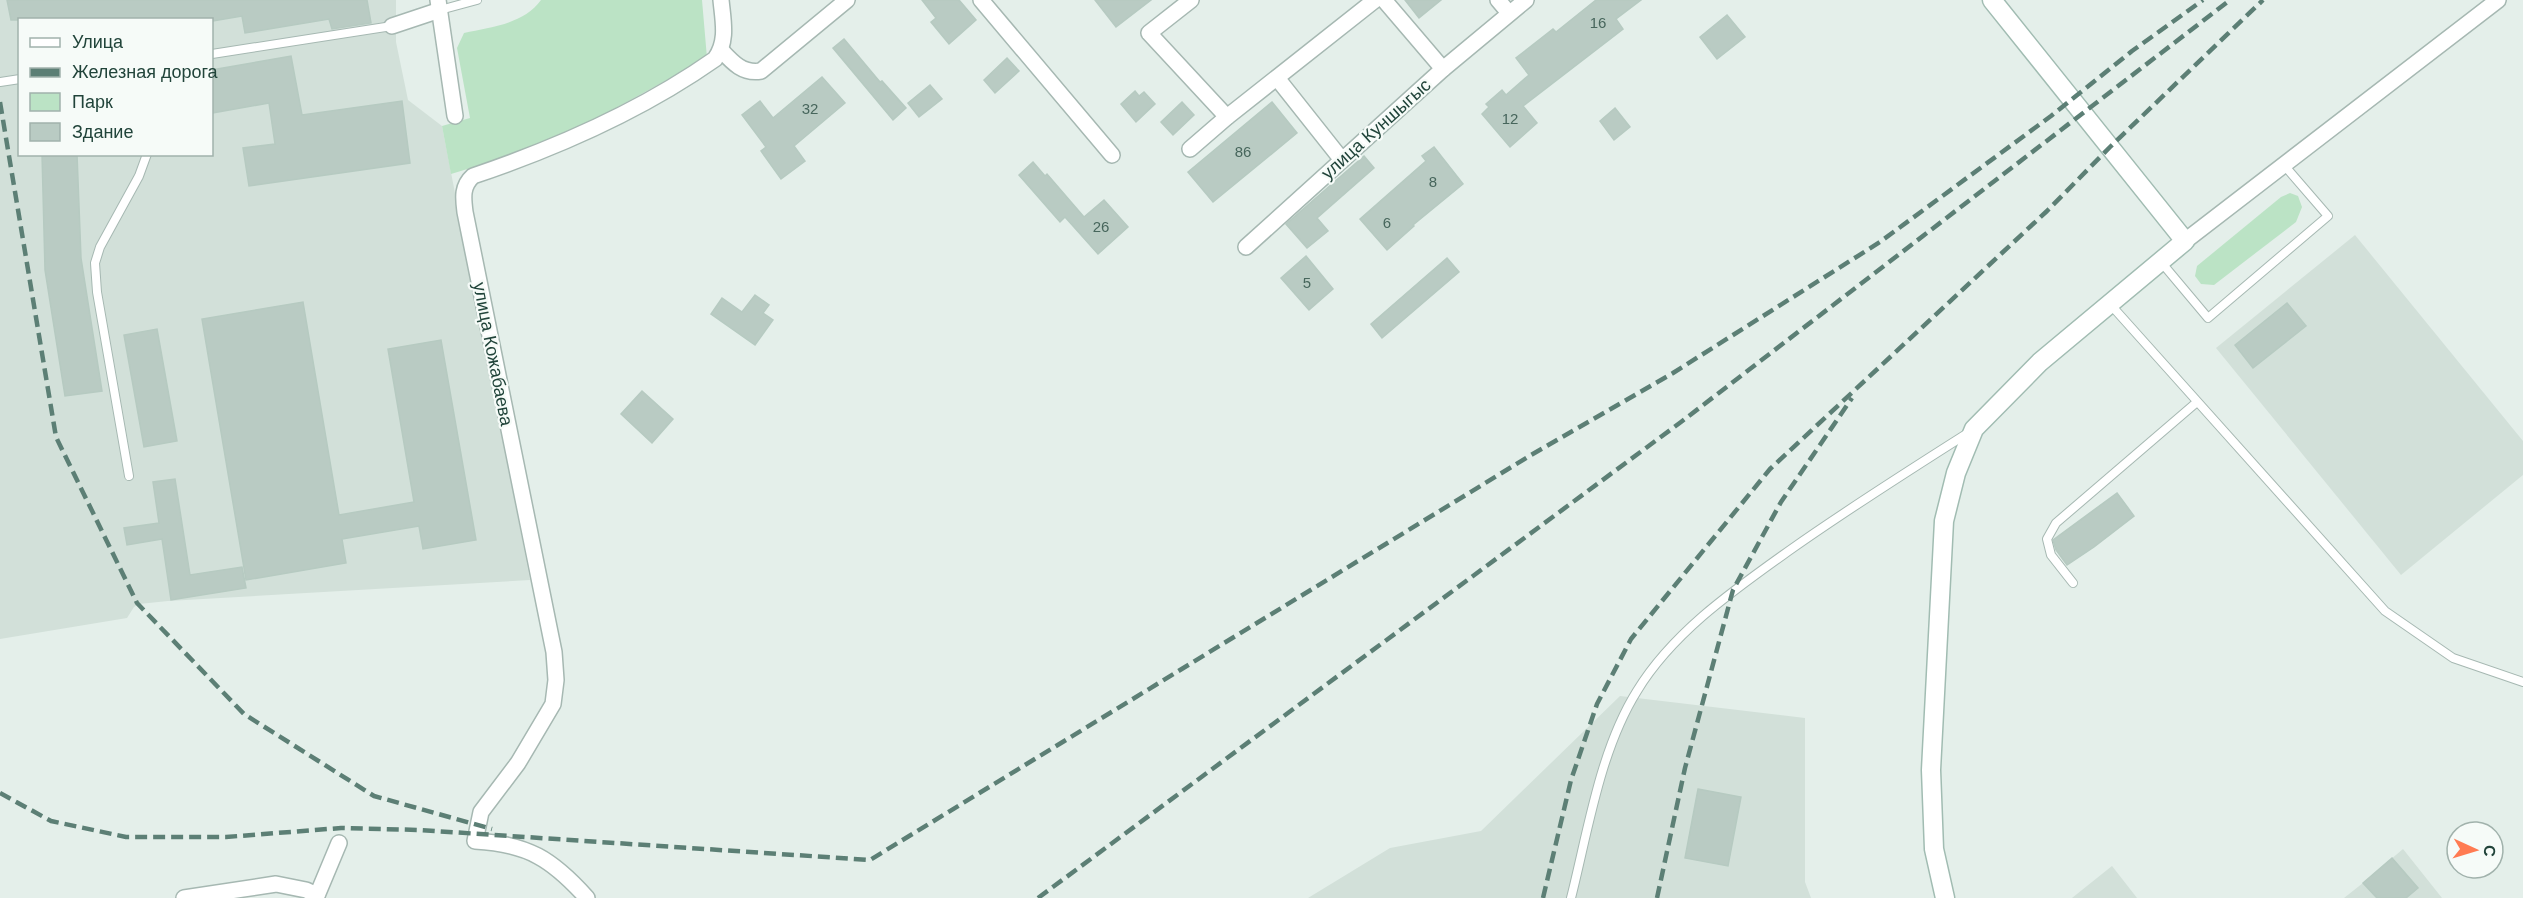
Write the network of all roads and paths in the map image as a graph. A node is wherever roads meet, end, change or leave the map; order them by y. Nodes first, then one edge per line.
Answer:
1 (477, 0) edge
2 (721, 0) edge
3 (847, 0) edge
4 (981, 0) edge
5 (1191, 0) edge
6 (1375, 0) edge
7 (1384, 0) edge
8 (1498, 0) edge
9 (1526, 0) edge
10 (1992, 0) edge
11 (2498, 0) edge
12 (439, 5) edge
13 (1509, 13) junction
14 (392, 26) joint
15 (722, 50) junction
16 (213, 54) edge
17 (1443, 69) junction
18 (1277, 78) junction
19 (18, 79) edge
20 (0, 82) edge
21 (455, 116) dead end
22 (1227, 117) junction
23 (1190, 149) dead end
24 (1112, 155) dead end
25 (146, 156) edge
26 (1342, 160) junction
27 (2284, 165) junction
28 (2185, 241) junction
29 (1246, 247) dead end
30 (2160, 261) junction
31 (2110, 304) junction
32 (2197, 402) junction
33 (1974, 429) junction
34 (129, 476) dead end
35 (2073, 583) dead end
36 (2523, 682) edge
37 (339, 843) dead end
38 (316, 896) edge
39 (184, 898) edge
40 (586, 898) edge
41 (1571, 898) edge
42 (1945, 898) edge

1 - 12 lane
2 - 15 street
3 - 15 street
4 - 24 street
5 - 22 street
6 - 18 street
7 - 17 street
8 - 13 street
9 - 13 street, улица Куншыгыс
10 - 28 main road
11 - 27 street
12 - 14 street
12 - 21 street
13 - 17 street, улица Куншыгыс
14 - 16 lane
15 - 40 street, улица Кожабаева
17 - 26 street, улица Куншыгыс
18 - 22 street
18 - 26 street
19 - 20 lane
22 - 23 street
25 - 34 lane
26 - 29 street, улица Куншыгыс
27 - 28 street
27 - 30 lane
28 - 30 main road
30 - 31 main road
31 - 32 lane
31 - 33 main road
32 - 35 lane
32 - 36 lane
33 - 41 lane
33 - 42 main road
37 - 38 street
38 - 39 street

